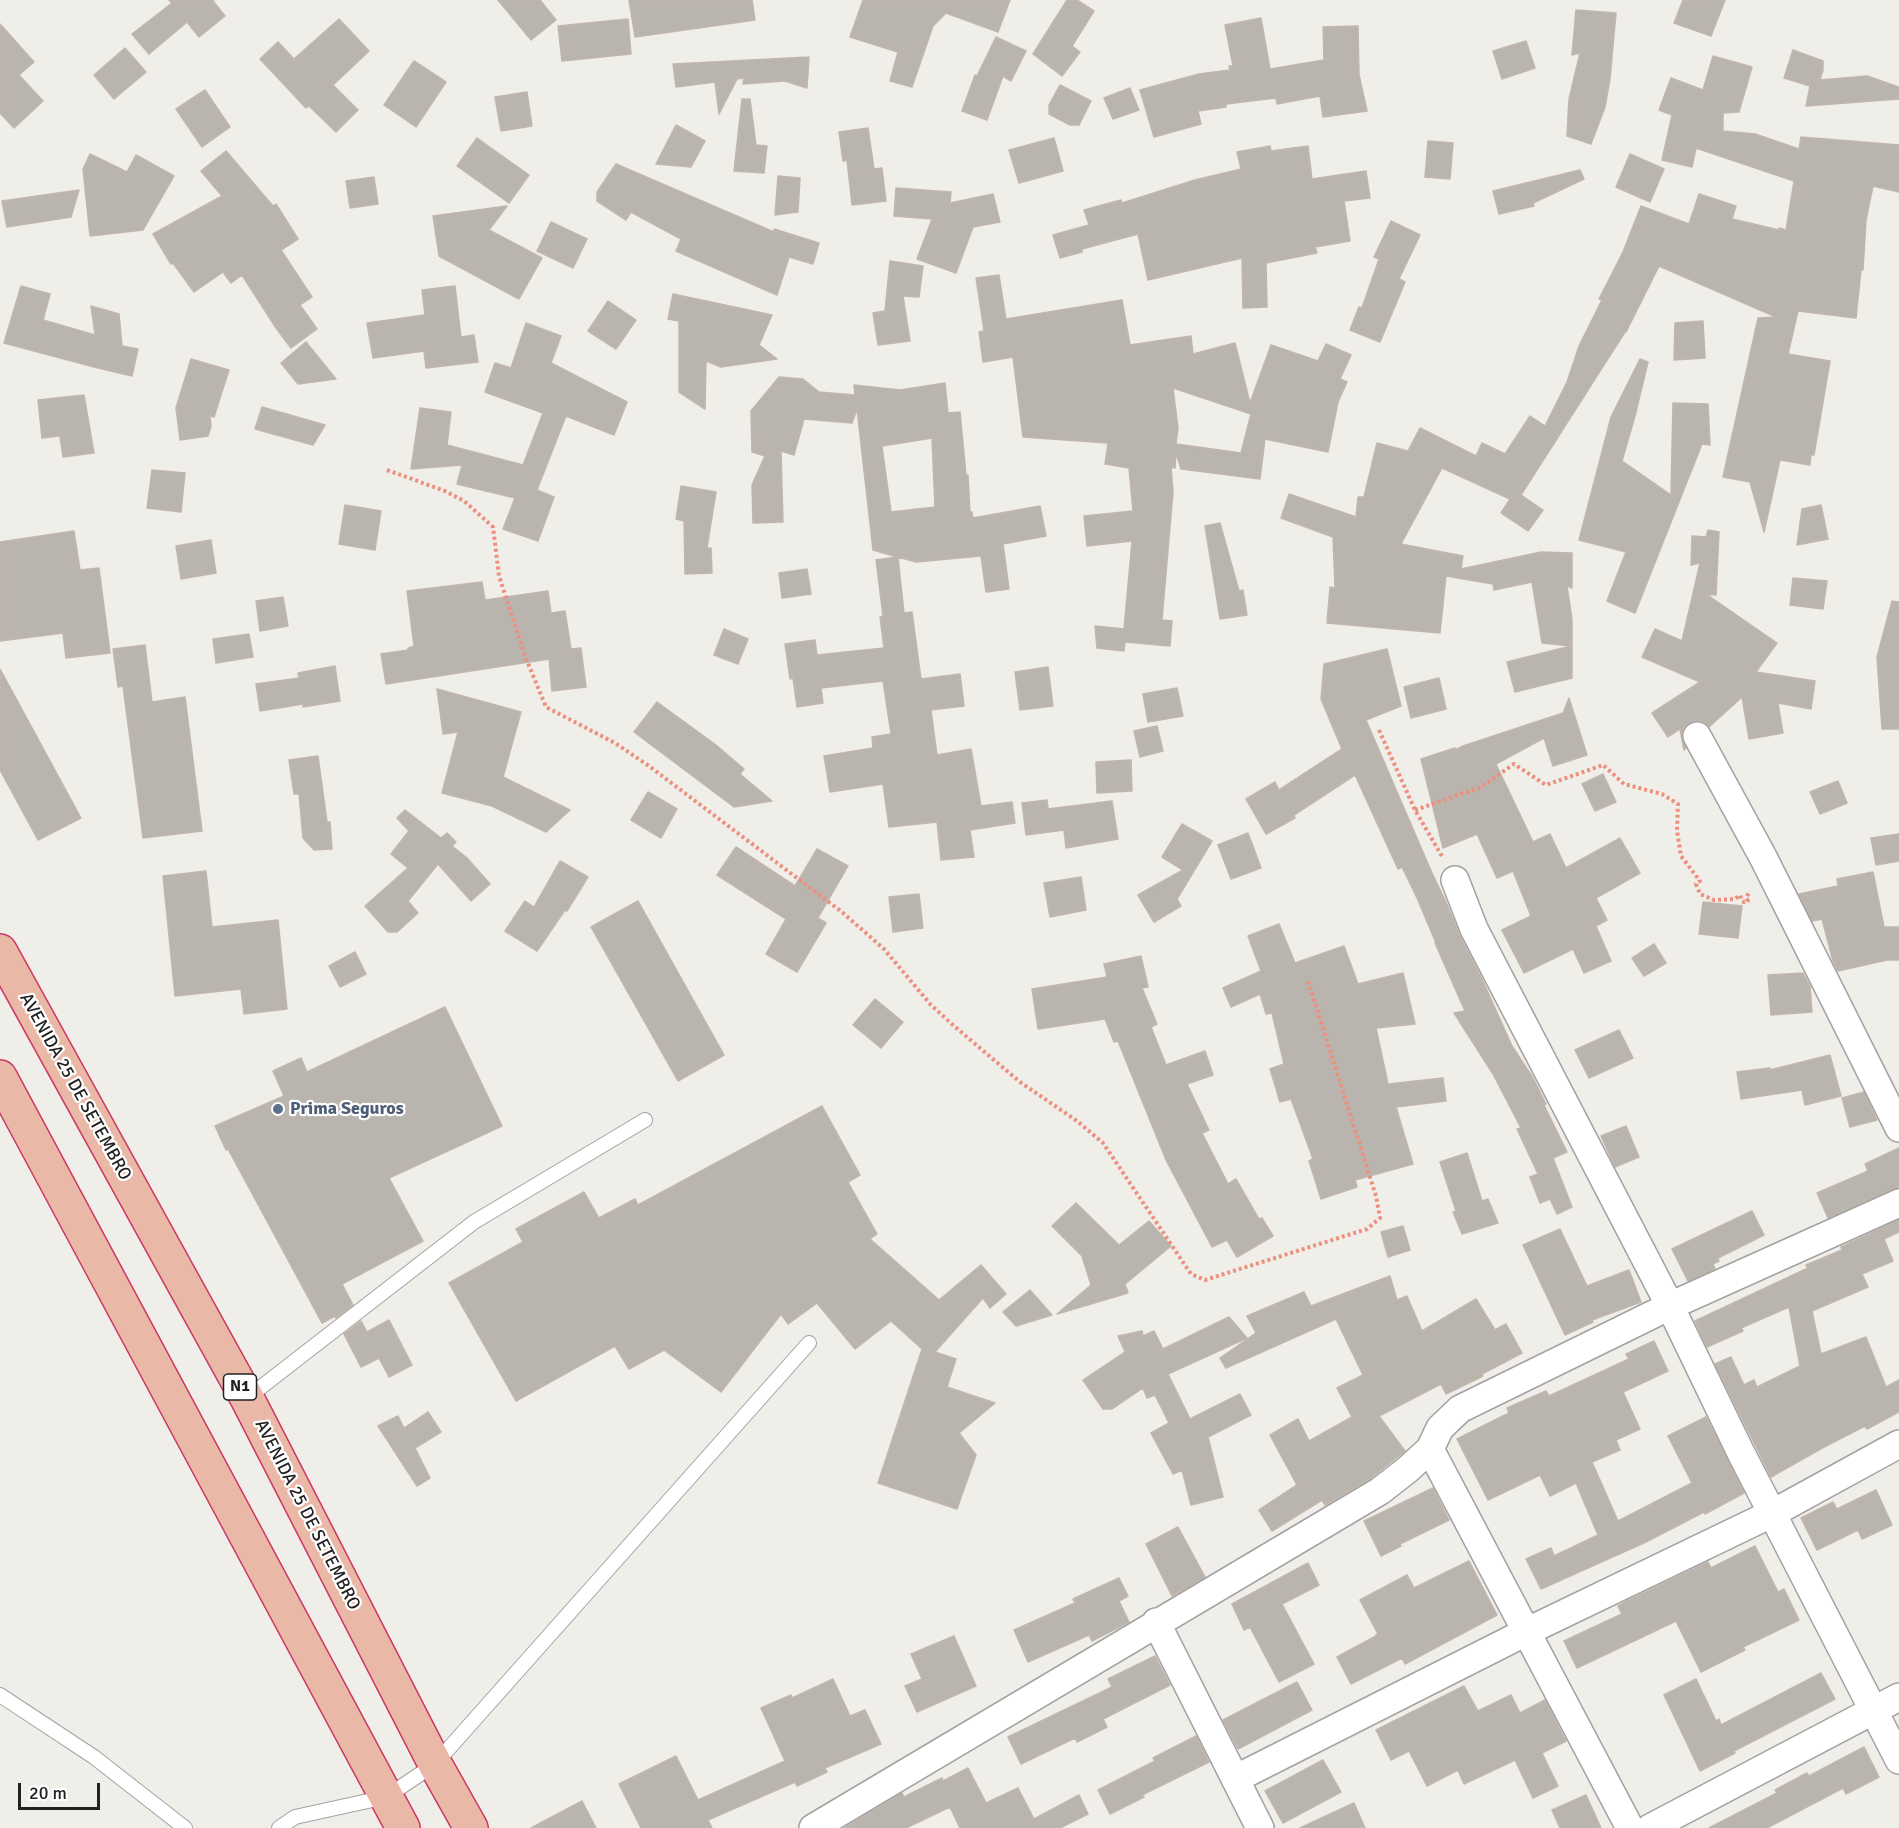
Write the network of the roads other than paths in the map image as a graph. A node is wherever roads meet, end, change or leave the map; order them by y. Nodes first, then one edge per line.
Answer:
1 (1697, 736) dead end
2 (1455, 880) road end
3 (0, 951) edge
4 (0, 1077) edge
5 (645, 1120) dead end
6 (1899, 1128) edge
7 (1899, 1203) edge
8 (1670, 1306) junction
9 (808, 1343) dead end
10 (247, 1398) junction
11 (1899, 1444) edge
12 (1430, 1449) junction
13 (1773, 1513) junction
14 (1156, 1622) junction
15 (1528, 1631) junction
16 (0, 1695) edge
17 (1899, 1697) edge
18 (1873, 1709) junction
19 (1899, 1760) edge
20 (435, 1764) junction
21 (1235, 1779) junction
22 (386, 1797) junction
23 (185, 1828) edge
24 (279, 1828) edge
25 (403, 1828) edge
26 (471, 1828) edge
27 (813, 1828) edge
28 (1260, 1828) edge
29 (1630, 1828) edge
30 (1650, 1828) edge

1 - 6 street
2 - 8 street
3 - 10 highway, AVENIDA 25 DE SETEMBRO / N1
4 - 22 highway
5 - 10 lane
7 - 8 street
8 - 12 street
8 - 13 street
9 - 20 lane
10 - 20 highway, AVENIDA 25 DE SETEMBRO / N1
11 - 13 street
12 - 14 street
12 - 15 street
13 - 15 street
13 - 18 street
14 - 21 street
14 - 27 street
15 - 21 street
15 - 29 street
16 - 23 lane
17 - 18 street
18 - 19 street
18 - 30 street
20 - 22 lane
20 - 26 highway, AVENIDA 25 DE SETEMBRO / N1
21 - 28 street
22 - 24 lane
22 - 25 highway

